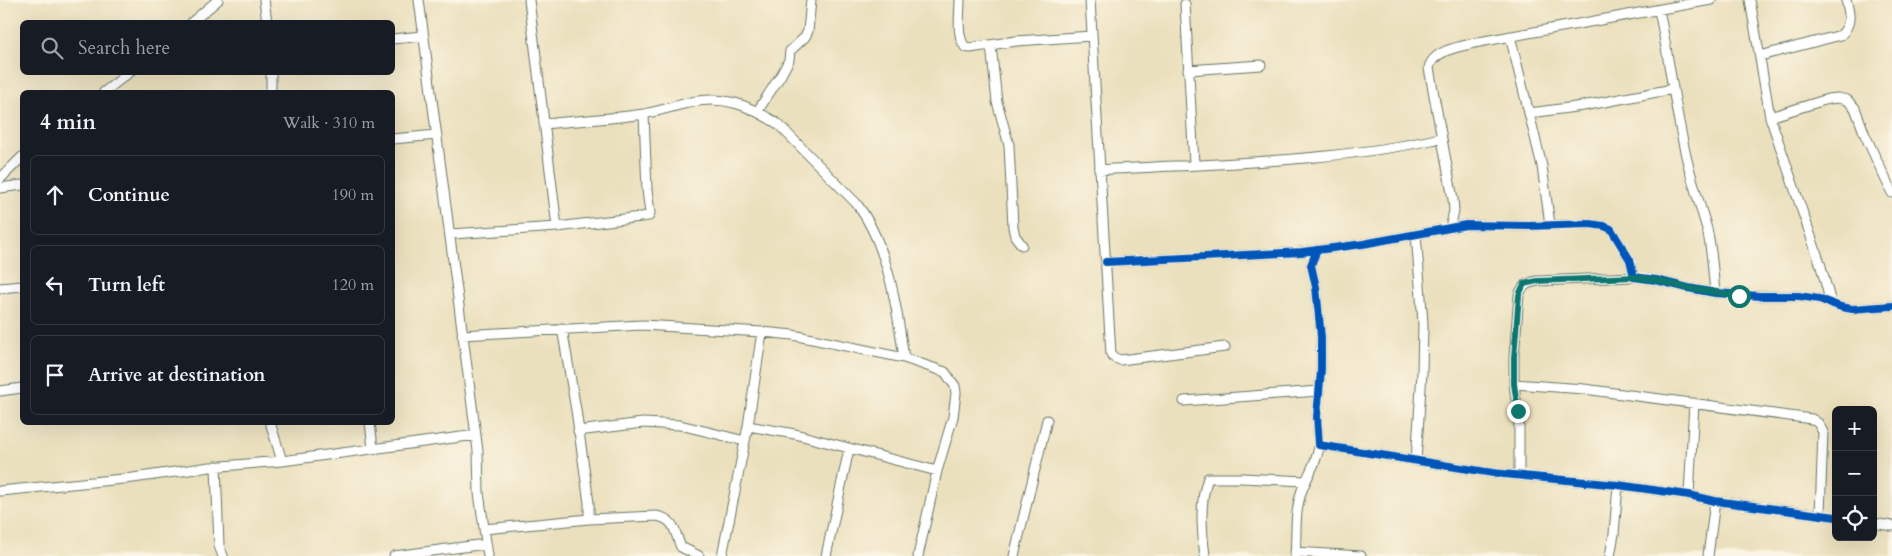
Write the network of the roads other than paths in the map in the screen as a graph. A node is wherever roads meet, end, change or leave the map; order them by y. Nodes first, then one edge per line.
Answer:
1 (218, 0) edge
2 (264, 0) edge
3 (419, 0) edge
4 (529, 0) edge
5 (811, 0) edge
6 (960, 0) edge
7 (1090, 0) edge
8 (1711, 0) edge
9 (1750, 0) edge
10 (1846, 0) edge
11 (1185, 4) dead end
12 (1659, 10) junction
13 (194, 20) edge
14 (267, 20) edge
15 (423, 36) junction
16 (1092, 36) junction
17 (1510, 36) junction
18 (395, 39) edge
19 (991, 45) junction
20 (1760, 56) junction
21 (1260, 64) dead end
22 (1188, 70) junction
23 (126, 75) edge
24 (271, 75) edge
25 (1673, 89) junction
26 (107, 90) edge
27 (271, 90) edge
28 (757, 112) junction
29 (1530, 113) junction
30 (644, 114) junction
31 (1770, 117) junction
32 (544, 124) junction
33 (437, 135) junction
34 (1441, 138) junction
35 (395, 139) edge
36 (20, 159) edge
37 (1194, 164) junction
38 (1099, 170) junction
39 (0, 180) edge
40 (20, 185) edge
41 (0, 188) edge
42 (1892, 193) edge
43 (1454, 211) junction
44 (1466, 225) junction
45 (1550, 225) junction
46 (557, 226) junction
47 (1450, 228) junction
48 (451, 234) junction
49 (1416, 234) junction
50 (1022, 245) dead end
51 (1317, 250) junction
52 (1302, 252) junction
53 (1106, 262) junction
54 (1312, 265) junction
55 (1634, 277) junction
56 (20, 286) edge
57 (0, 288) edge
58 (1715, 293) junction
59 (1832, 303) junction
60 (1892, 306) edge
61 (562, 328) junction
62 (762, 332) junction
63 (462, 335) junction
64 (1225, 347) dead end
65 (904, 358) junction
66 (1514, 384) junction
67 (20, 388) edge
68 (0, 391) edge
69 (1319, 391) junction
70 (1184, 401) dead end
71 (1694, 404) junction
72 (1046, 420) dead end
73 (271, 425) edge
74 (370, 425) edge
75 (748, 426) junction
76 (578, 431) junction
77 (476, 435) junction
78 (745, 441) junction
79 (1319, 446) junction
80 (373, 448) junction
81 (849, 449) junction
82 (282, 461) junction
83 (1416, 461) junction
84 (216, 466) junction
85 (937, 470) junction
86 (1519, 475) junction
87 (1306, 481) junction
88 (1618, 485) junction
89 (0, 492) edge
90 (1689, 495) junction
91 (1715, 501) junction
92 (1820, 515) junction
93 (1832, 517) edge
94 (589, 519) junction
95 (1877, 524) edge
96 (1892, 526) edge
97 (484, 529) junction
98 (486, 544) junction
99 (1295, 554) edge
100 (223, 556) edge
101 (394, 556) edge
102 (488, 556) edge
103 (699, 556) edge
104 (722, 556) edge
105 (826, 556) edge
106 (918, 556) edge
107 (1014, 556) edge
108 (1205, 556) edge
109 (1361, 556) edge
110 (1610, 556) edge
111 (1708, 556) edge

1 - 13 street
2 - 14 street
3 - 15 street
4 - 32 street
5 - 28 street
6 - 19 street
7 - 16 street
8 - 12 street
9 - 20 street
10 - 20 street
11 - 22 street
12 - 17 street
12 - 25 street
15 - 18 street
15 - 33 street
16 - 19 street
16 - 38 street
17 - 29 street
17 - 34 street
19 - 50 street
20 - 31 street
21 - 22 street
22 - 37 street
23 - 26 street
24 - 27 street
25 - 29 street
25 - 58 street
28 - 30 street
28 - 65 street
29 - 45 street
30 - 32 street
30 - 46 street
31 - 42 street
31 - 59 street
32 - 46 street
33 - 35 street
33 - 48 street
34 - 37 street
34 - 43 street
36 - 39 street
37 - 38 street
38 - 53 street
40 - 41 street
43 - 44 street
43 - 47 street
44 - 45 street
44 - 47 street
45 - 55 street
46 - 48 street
47 - 49 street
48 - 63 street
49 - 51 street
49 - 83 street
51 - 52 street
51 - 54 street
52 - 53 street
52 - 54 street
53 - 64 street
54 - 69 street
55 - 58 street
55 - 66 street
56 - 57 street
58 - 59 street
59 - 60 street
61 - 62 street
61 - 63 street
61 - 76 street
62 - 65 street
62 - 75 street
63 - 77 street
65 - 85 street
66 - 71 street
66 - 86 street
67 - 68 street
69 - 70 street
69 - 79 street
71 - 90 street
71 - 92 street
72 - 107 street
73 - 82 street
74 - 80 street
75 - 78 street
75 - 81 street
76 - 78 street
76 - 94 street
77 - 80 street
77 - 97 street
78 - 104 street
79 - 83 street
79 - 87 street
80 - 82 street
81 - 85 street
81 - 105 street
82 - 84 street
83 - 86 street
84 - 89 street
84 - 100 street
85 - 106 street
86 - 88 street
87 - 99 street
87 - 108 street
88 - 90 street
88 - 110 street
90 - 91 street
91 - 92 street
91 - 111 street
92 - 93 street
94 - 97 street
94 - 103 street
95 - 96 street
97 - 98 street
98 - 101 street
98 - 102 street
99 - 109 street

